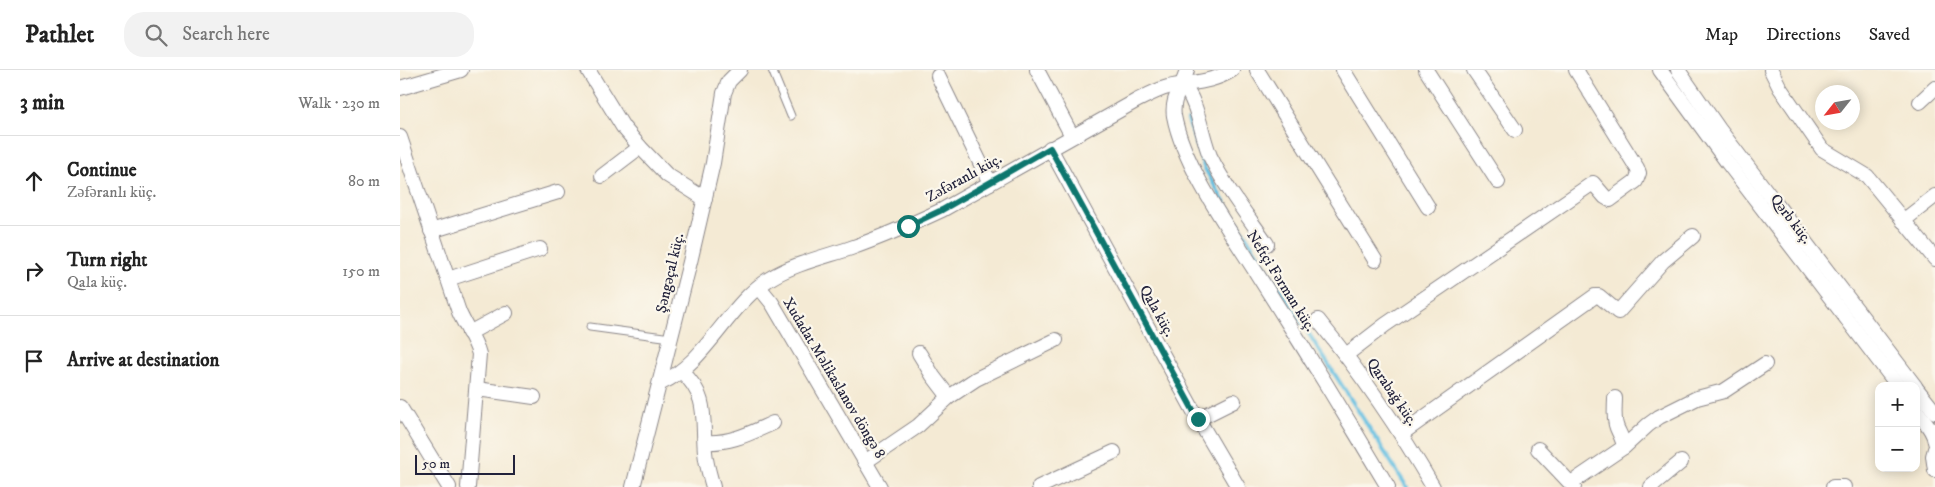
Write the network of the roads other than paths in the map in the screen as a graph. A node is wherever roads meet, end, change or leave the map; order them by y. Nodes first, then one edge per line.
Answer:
1 (461, 70) edge
2 (588, 70) edge
3 (772, 70) edge
4 (1037, 70) edge
5 (1187, 70) edge
6 (1232, 70) edge
7 (1257, 70) edge
8 (1343, 70) edge
9 (1426, 70) edge
10 (1474, 70) edge
11 (1576, 70) edge
12 (1660, 70) edge
13 (1678, 70) edge
14 (1772, 70) edge
15 (736, 71) edge
16 (938, 76) dead end
17 (1182, 84) junction
18 (400, 88) edge
19 (1935, 88) edge
20 (1920, 102) dead end
21 (791, 116) dead end
22 (1515, 130) dead end
23 (1072, 136) junction
24 (400, 137) edge
25 (640, 147) junction
26 (1050, 148) junction
27 (602, 176) dead end
28 (1498, 182) dead end
29 (990, 183) junction
30 (558, 192) dead end
31 (1935, 196) edge
32 (705, 199) junction
33 (1428, 208) dead end
34 (1903, 221) junction
35 (431, 231) junction
36 (1693, 236) dead end
37 (1267, 244) dead end
38 (540, 249) dead end
39 (1935, 259) edge
40 (1375, 260) dead end
41 (448, 279) junction
42 (759, 287) junction
43 (506, 313) dead end
44 (1318, 320) dead end
45 (590, 327) dead end
46 (469, 333) junction
47 (672, 338) junction
48 (1056, 340) dead end
49 (919, 353) dead end
50 (1346, 354) junction
51 (1765, 364) dead end
52 (682, 372) junction
53 (1895, 382) edge
54 (1911, 382) edge
55 (660, 383) junction
56 (476, 389) junction
57 (1920, 393) edge
58 (534, 397) dead end
59 (949, 397) junction
60 (1615, 398) dead end
61 (1234, 401) dead end
62 (400, 407) edge
63 (1935, 412) edge
64 (1920, 415) edge
65 (1198, 419) junction
66 (773, 423) dead end
67 (1401, 434) junction
68 (705, 442) junction
69 (1935, 442) edge
70 (1624, 447) junction
71 (1538, 449) dead end
72 (1935, 449) edge
73 (1114, 452) dead end
74 (865, 462) junction
75 (1681, 462) dead end
76 (1935, 470) edge
77 (1573, 485) edge
78 (449, 487) edge
79 (468, 487) edge
80 (633, 487) edge
81 (713, 487) edge
82 (880, 487) edge
83 (1039, 487) edge
84 (1238, 487) edge
85 (1388, 487) edge
86 (1433, 487) edge
87 (1651, 487) edge
88 (1833, 487) edge
89 (1844, 487) edge

1 - 18 street
2 - 25 street
3 - 21 lane
4 - 23 street
5 - 17 street
6 - 17 street, Zəfəranlı küç.
7 - 40 street
8 - 33 street
9 - 28 street
10 - 22 street
11 - 50 street
12 - 53 street, Qərb küç.
13 - 54 street, Qərb küç.
14 - 34 street
15 - 32 street, Şəngəçal küç.
16 - 29 street
17 - 23 street, Zəfəranlı küç.
17 - 37 street
17 - 85 street, Neftçi Fərman küç.
19 - 20 street
23 - 26 street, Zəfəranlı küç.
24 - 35 street
25 - 27 street
25 - 32 street
26 - 29 street, Zəfəranlı küç.
26 - 65 street, Qala küç.
29 - 42 street, Zəfəranlı küç.
30 - 35 street
31 - 34 street
32 - 47 street, Şəngəçal küç.
34 - 39 street
35 - 41 street
36 - 67 street
38 - 41 street
41 - 46 street
42 - 52 street, Zəfəranlı küç.
42 - 74 street, Xudadat Məlikaslanov döngə 8
43 - 46 street
44 - 50 street, Qarabağ küç.
45 - 47 lane
46 - 56 street
47 - 55 street, Şəngəçal küç.
48 - 59 street
49 - 59 street
50 - 67 street, Qarabağ küç.
51 - 70 street
52 - 55 street, Zəfəranlı küç.
52 - 68 street
55 - 80 street, Şəngəçal küç.
56 - 58 street
56 - 79 street
57 - 63 street, Qərb küç.
59 - 74 street
60 - 70 street
61 - 65 street
62 - 78 street
64 - 69 street
65 - 84 street, Qala küç.
66 - 68 street
67 - 86 street, Qarabağ küç.
68 - 81 street
70 - 77 street
71 - 77 street
72 - 76 street
73 - 83 street
74 - 82 street, Xudadat Məlikaslanov döngə 8
75 - 87 street
88 - 89 street

